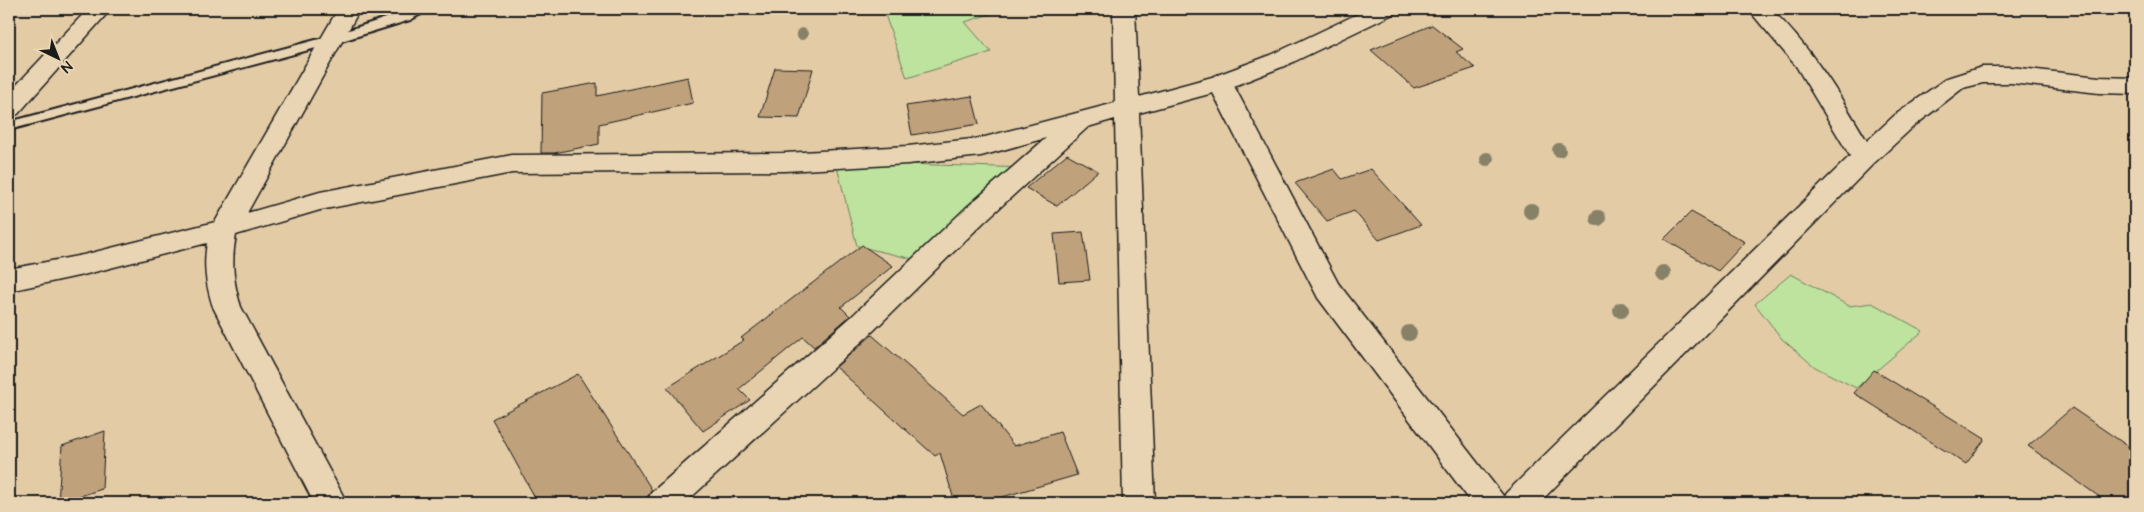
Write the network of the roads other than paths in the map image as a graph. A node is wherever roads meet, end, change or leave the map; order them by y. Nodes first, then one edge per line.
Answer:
1 (100, 9) edge
2 (349, 9) edge
3 (424, 9) edge
4 (1124, 9) edge
5 (1385, 9) edge
6 (1759, 9) edge
7 (331, 40) junction
8 (1220, 83) junction
9 (2135, 86) edge
10 (1126, 107) junction
11 (9, 108) edge
12 (1082, 120) junction
13 (9, 126) edge
14 (1864, 158) junction
15 (224, 229) junction
16 (9, 280) edge
17 (331, 503) edge
18 (663, 503) edge
19 (1139, 503) edge
20 (1491, 503) edge
21 (1518, 503) edge

1 - 11 street
2 - 7 street
3 - 7 lane
4 - 10 street
5 - 8 street
6 - 14 street
7 - 13 lane
7 - 15 street
8 - 10 street
8 - 20 street
9 - 14 street
10 - 12 street
10 - 19 street
12 - 15 street
12 - 18 street
14 - 21 street
15 - 16 street
15 - 17 street

